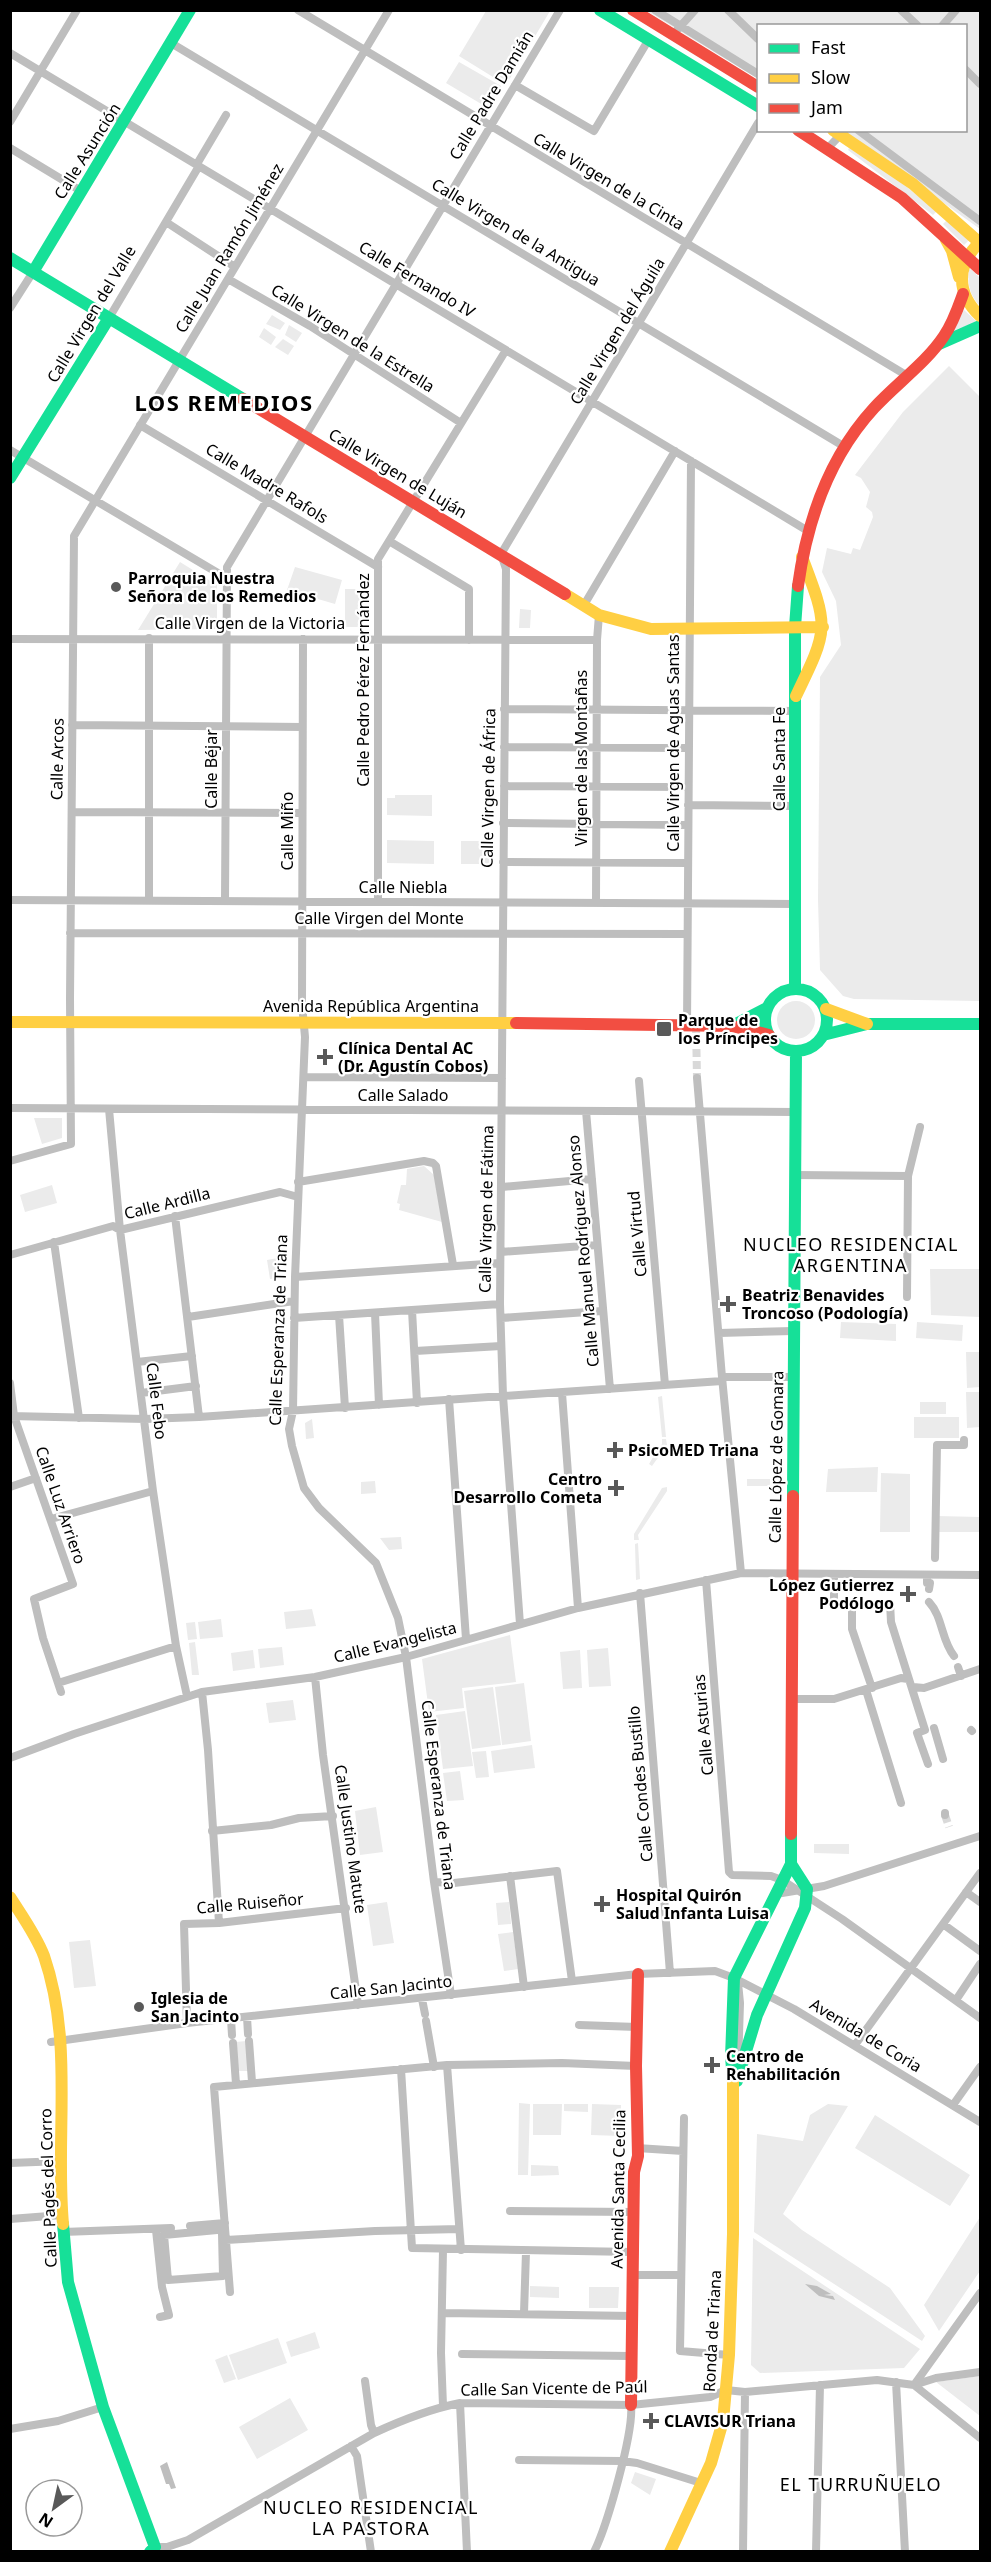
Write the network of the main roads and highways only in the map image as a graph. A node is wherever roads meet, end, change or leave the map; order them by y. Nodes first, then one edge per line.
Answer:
1 (190, 10) edge
2 (600, 10) edge
3 (633, 10) edge
4 (676, 31) junction
5 (661, 47) junction
6 (757, 86) edge
7 (757, 105) edge
8 (801, 132) edge
9 (839, 132) edge
10 (953, 217) junction
11 (941, 231) junction
12 (981, 233) edge
13 (980, 243) edge
14 (967, 256) junction
15 (10, 258) edge
16 (981, 269) edge
17 (33, 272) junction
18 (961, 288) junction
19 (981, 316) edge
20 (109, 318) junction
21 (981, 326) edge
22 (939, 344) junction
23 (10, 478) edge
24 (802, 557) junction
25 (795, 627) junction
26 (823, 627) junction
27 (796, 696) junction
28 (795, 989) junction
29 (767, 1008) junction
30 (826, 1009) junction
31 (10, 1022) edge
32 (867, 1024) junction
33 (981, 1024) edge
34 (732, 1026) junction
35 (769, 1035) junction
36 (823, 1035) junction
37 (796, 1051) junction
38 (791, 1864) junction
39 (10, 1897) edge
40 (638, 1974) road end
41 (734, 2102) junction
42 (631, 2405) road end
43 (157, 2548) edge
44 (670, 2552) edge

1 - 17 main road, Calle Asunción
2 - 5 main road
3 - 4 main road
4 - 5 main road
4 - 6 main road
5 - 7 main road
8 - 11 main road
9 - 10 main road
10 - 12 main road
10 - 13 main road
11 - 14 main road
11 - 18 main road
13 - 14 main road
14 - 16 main road
14 - 18 main road
15 - 17 main road, Calle Virgen de Luján
17 - 20 main road, Calle Virgen de Luján
18 - 19 main road
18 - 22 main road
20 - 23 main road, Calle Virgen del Valle
20 - 25 main road, Calle Virgen de Luján
21 - 22 main road
22 - 24 main road, Calle Santa Fe
24 - 25 main road, Calle Santa Fe
24 - 26 main road
25 - 26 main road, Calle Virgen de Luján
25 - 27 main road, Calle Santa Fe
26 - 27 main road
27 - 28 main road, Calle Santa Fe
28 - 29 main road
28 - 30 main road
29 - 34 main road, Avenida República Argentina
29 - 35 main road
30 - 32 main road
30 - 36 main road
31 - 34 main road, Avenida República Argentina
32 - 33 main road
32 - 36 main road
34 - 35 main road, Avenida República Argentina
35 - 37 main road
36 - 37 main road
37 - 38 main road, Calle López de Gomara
38 - 41 main road, Ronda de Triana
38 - 41 main road, Ronda de Triana
39 - 43 main road, Calle Pagés del Corro
40 - 42 main road, Avenida Santa Cecilia
41 - 44 main road, Ronda de Triana

